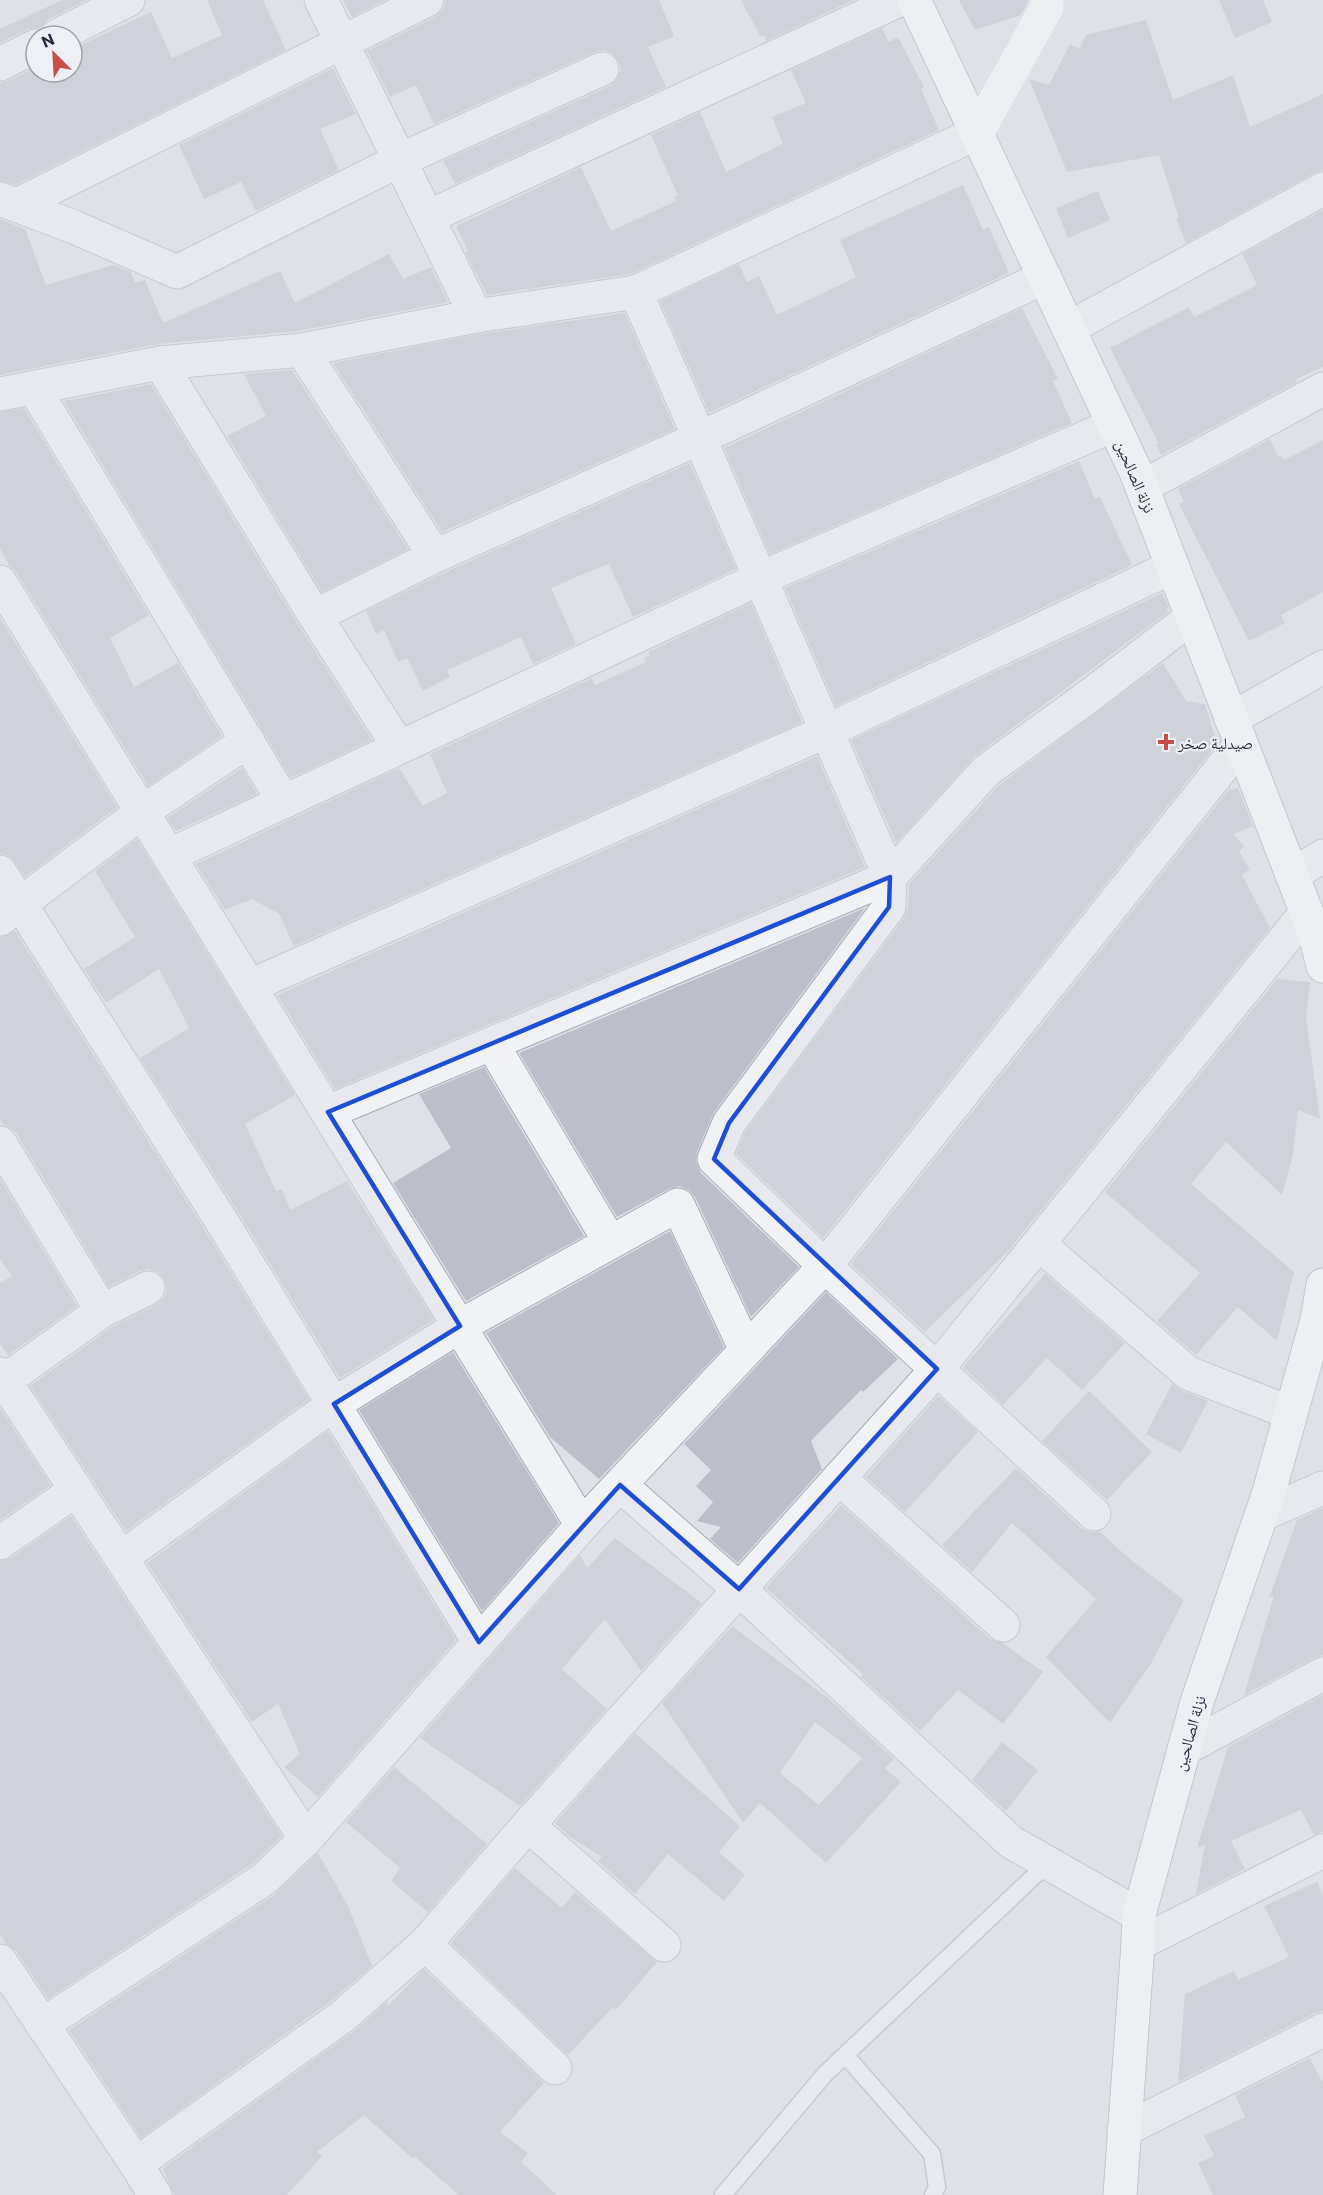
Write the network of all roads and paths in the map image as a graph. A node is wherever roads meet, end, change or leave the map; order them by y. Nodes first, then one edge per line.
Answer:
1 (128, 0) edge
2 (321, 0) edge
3 (427, 0) edge
4 (899, 0) edge
5 (914, 0) edge
6 (1047, 0) edge
7 (81, 24) edge
8 (342, 42) junction
9 (24, 52) edge
10 (0, 64) edge
11 (602, 69) dead end
12 (977, 133) junction
13 (400, 160) junction
14 (1323, 189) edge
15 (10, 202) edge
16 (428, 217) junction
17 (1045, 277) junction
18 (636, 292) junction
19 (476, 316) junction
20 (1069, 328) junction
21 (302, 350) junction
22 (160, 363) junction
23 (34, 388) junction
24 (1323, 390) edge
25 (0, 394) edge
26 (1114, 425) junction
27 (700, 438) junction
28 (1142, 487) junction
29 (435, 556) junction
30 (1172, 567) junction
31 (761, 578) junction
32 (0, 582) edge
33 (315, 616) junction
34 (1192, 617) junction
35 (1323, 667) edge
36 (827, 731) junction
37 (1236, 732) junction
38 (248, 741) junction
39 (399, 747) junction
40 (284, 802) junction
41 (142, 812) junction
42 (170, 855) junction
43 (1323, 856) edge
44 (0, 872) edge
45 (1292, 875) junction
46 (890, 877) junction
47 (10, 912) edge
48 (1306, 913) junction
49 (1323, 966) edge
50 (250, 986) junction
51 (492, 1044) junction
52 (328, 1112) junction
53 (0, 1143) edge
54 (610, 1242) junction
55 (1039, 1244) junction
56 (825, 1266) junction
57 (1323, 1285) edge
58 (148, 1288) dead end
59 (102, 1311) junction
60 (460, 1326) junction
61 (746, 1350) junction
62 (937, 1369) junction
63 (2, 1379) edge
64 (334, 1404) junction
65 (1291, 1413) junction
66 (839, 1478) junction
67 (620, 1485) junction
68 (1323, 1488) edge
69 (76, 1490) junction
70 (1094, 1514) dead end
71 (1261, 1515) junction
72 (582, 1525) junction
73 (0, 1543) edge
74 (121, 1558) junction
75 (739, 1590) junction
76 (1003, 1625) dead end
77 (479, 1642) junction
78 (1323, 1674) edge
79 (1184, 1749) junction
80 (528, 1825) junction
81 (306, 1839) junction
82 (1323, 1851) edge
83 (1048, 1863) junction
84 (1139, 1930) junction
85 (425, 1944) junction
86 (664, 1946) dead end
87 (0, 1961) edge
88 (42, 2025) junction
89 (1323, 2030) edge
90 (846, 2056) junction
91 (555, 2068) dead end
92 (1124, 2130) junction
93 (136, 2164) junction
94 (155, 2195) edge
95 (723, 2195) edge
96 (933, 2195) edge
97 (1120, 2195) edge

1 - 7 street
2 - 8 street
3 - 8 street
4 - 16 street
5 - 12 main road, نزلة الصالحين
6 - 12 main road
8 - 13 street
8 - 15 street
9 - 10 street
11 - 13 street
12 - 17 main road, نزلة الصالحين
12 - 18 street
13 - 15 street
13 - 16 street
14 - 20 street
16 - 19 street
17 - 20 main road, نزلة الصالحين
17 - 27 street
18 - 19 street
18 - 27 street
19 - 21 street
20 - 26 main road, نزلة الصالحين
21 - 22 street
21 - 29 street
22 - 23 street
22 - 33 street
23 - 25 street
23 - 38 street
24 - 28 street
26 - 28 main road, نزلة الصالحين
26 - 31 street
27 - 29 street
27 - 31 street
28 - 30 main road, نزلة الصالحين
29 - 33 street
30 - 34 main road, نزلة الصالحين
30 - 36 street
31 - 36 street
31 - 39 street
32 - 41 street
33 - 39 street
34 - 37 main road, نزلة الصالحين
34 - 46 street
35 - 37 street
36 - 46 street
36 - 50 street
37 - 45 main road, نزلة الصالحين
37 - 56 street
38 - 40 street
38 - 41 street
39 - 40 street
40 - 42 street
41 - 42 street
41 - 47 street
42 - 50 street
43 - 45 street
44 - 47 street
45 - 48 main road, نزلة الصالحين
46 - 51 street
46 - 56 street
47 - 64 street
48 - 49 main road, نزلة الصالحين
48 - 55 street
50 - 52 street
51 - 52 street
51 - 54 street
52 - 60 street
53 - 59 street
54 - 60 street
54 - 61 street
55 - 62 street
55 - 65 street
56 - 61 street
56 - 62 street
57 - 65 main road, نزلة الصالحين
58 - 59 street
59 - 63 street
60 - 64 street
60 - 72 street
61 - 67 street
62 - 66 street
62 - 70 street
63 - 69 street
64 - 74 street
64 - 77 street
65 - 71 main road, نزلة الصالحين
66 - 75 street
66 - 76 street
67 - 72 street
67 - 75 street
68 - 71 street
69 - 73 street
69 - 74 street
71 - 79 main road, نزلة الصالحين
72 - 77 street
74 - 81 street
75 - 80 street
75 - 83 street
77 - 81 street
78 - 79 street
79 - 84 main road, نزلة الصالحين
80 - 85 street
80 - 86 street
81 - 88 street
82 - 84 street
83 - 84 street
83 - 90 lane
84 - 92 main road, نزلة الصالحين
85 - 91 street
85 - 93 street
87 - 88 street
88 - 93 street
89 - 92 street
90 - 95 lane
90 - 96 lane
92 - 97 main road, نزلة الصالحين
93 - 94 street

